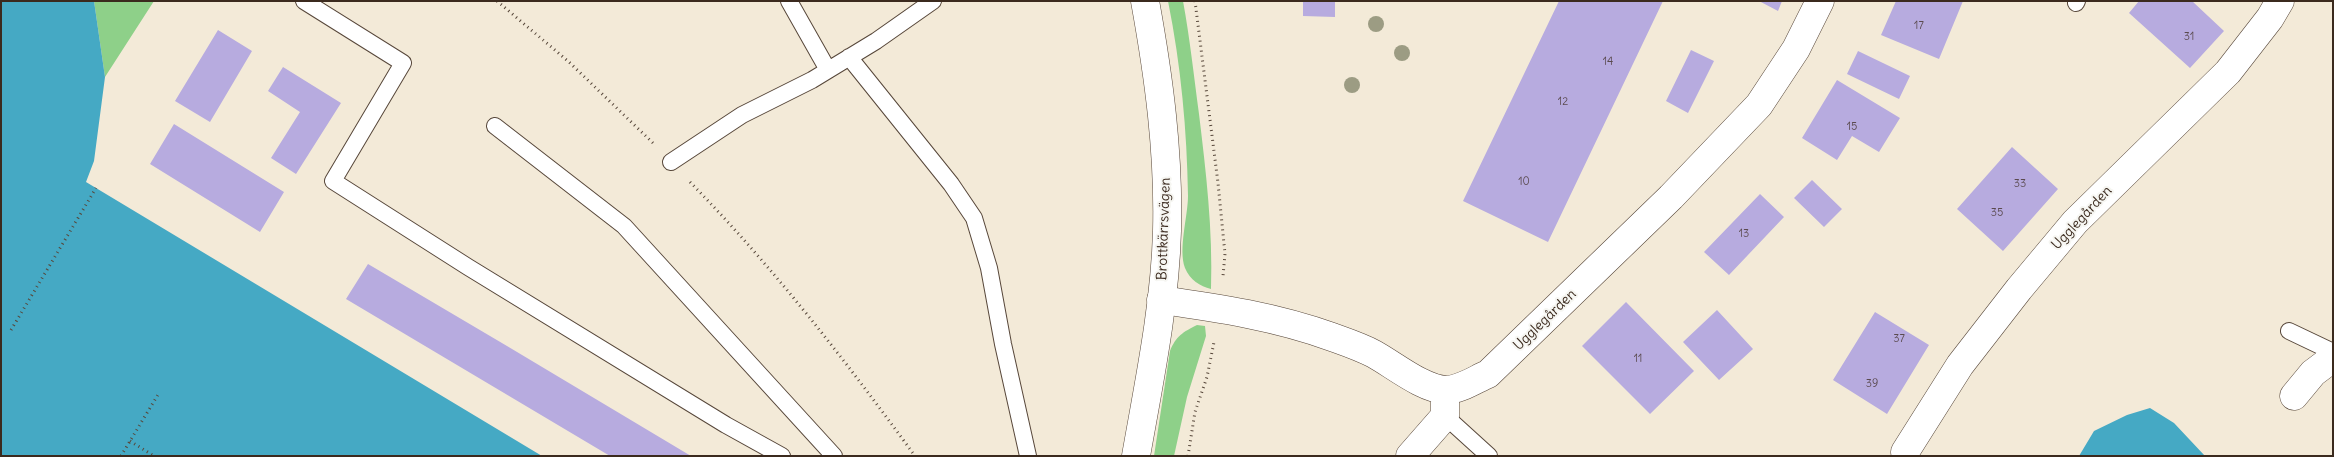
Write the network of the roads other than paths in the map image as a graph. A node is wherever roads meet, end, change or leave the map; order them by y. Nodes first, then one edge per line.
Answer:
1 (304, 1) edge
2 (789, 1) edge
3 (933, 1) edge
4 (1145, 1) edge
5 (1820, 1) edge
6 (2280, 1) edge
7 (849, 57) junction
8 (828, 70) junction
9 (495, 126) dead end
10 (671, 162) road end
11 (1161, 300) junction
12 (2289, 331) dead end
13 (2333, 352) edge
14 (2333, 358) edge
15 (2294, 396) dead end
16 (1445, 403) junction
17 (1905, 452) dead end
18 (782, 456) edge
19 (834, 456) edge
20 (1028, 456) edge
21 (1136, 456) edge
22 (1410, 456) edge
23 (1489, 456) edge

1 - 18 lane
2 - 8 lane
3 - 7 lane
4 - 11 street, Brottkärrsvägen
5 - 16 street, Ugglegården
6 - 17 street, Ugglegården
7 - 8 lane
7 - 20 lane
8 - 10 lane
9 - 19 lane
11 - 16 street
11 - 21 street, Brottkärrsvägen
12 - 13 lane
14 - 15 street
16 - 22 street
16 - 23 lane

